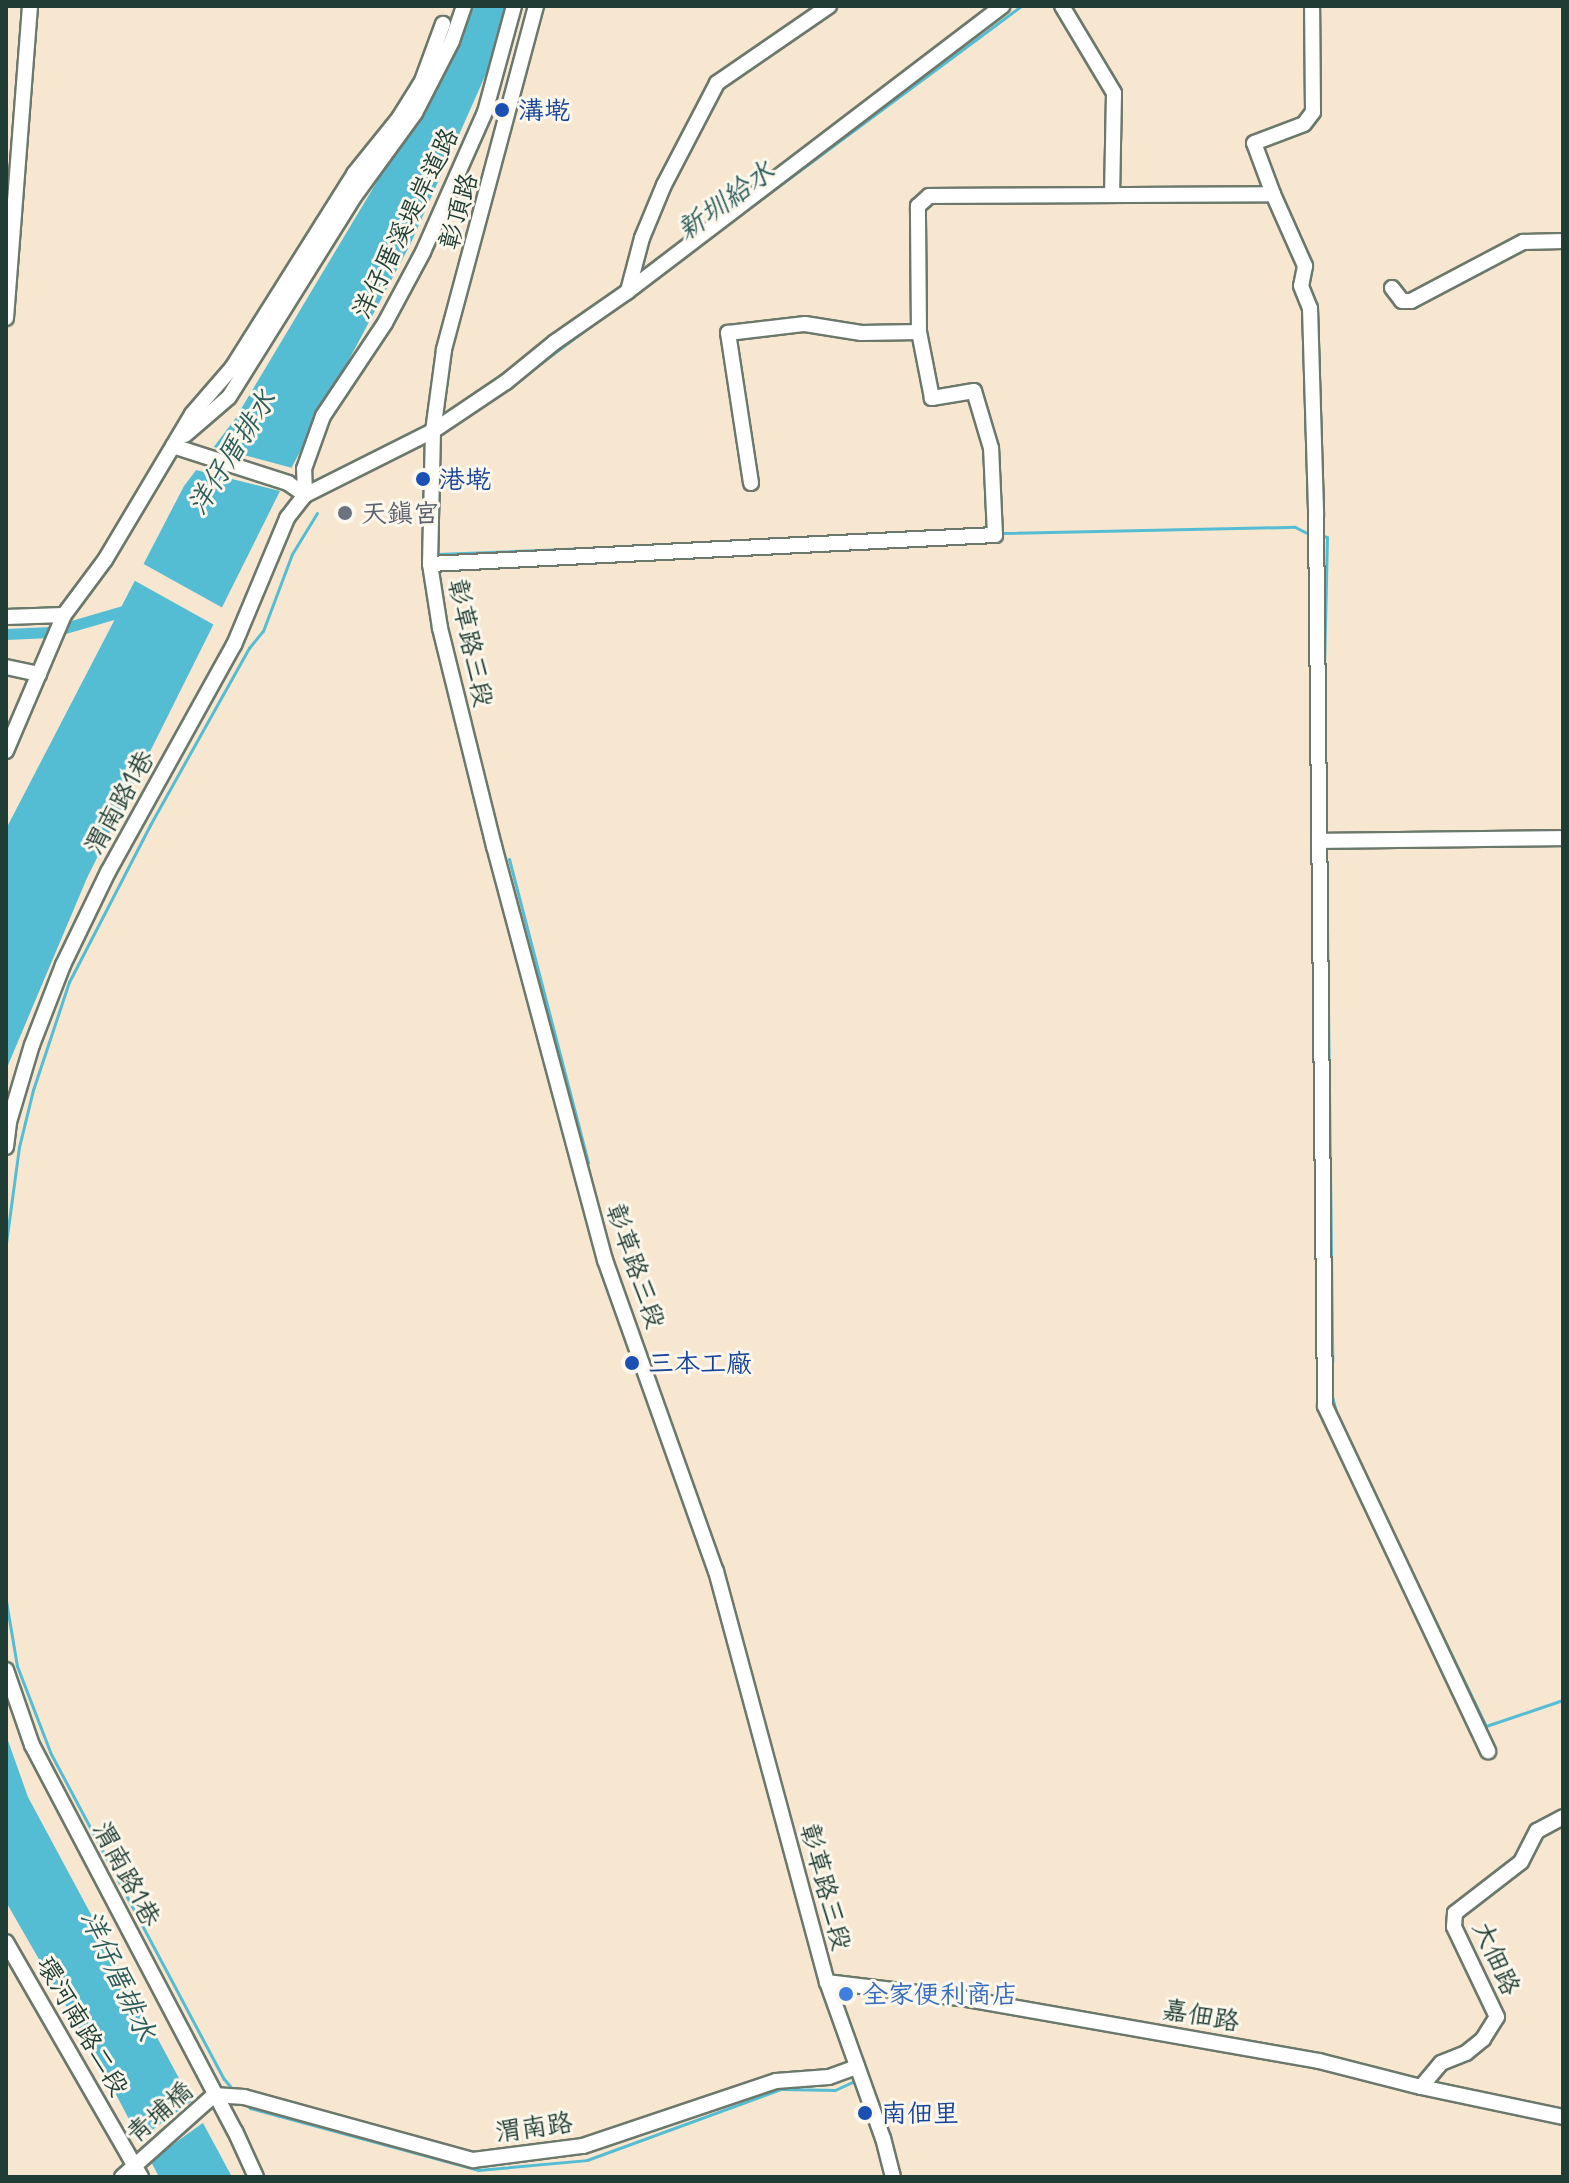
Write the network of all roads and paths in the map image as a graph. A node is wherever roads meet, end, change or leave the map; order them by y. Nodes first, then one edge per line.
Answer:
1 (30, 6) edge
2 (464, 6) edge
3 (514, 6) edge
4 (536, 6) edge
5 (829, 6) edge
6 (1002, 6) edge
7 (1062, 6) edge
8 (1312, 6) edge
9 (443, 24) dead end
10 (1112, 194) junction
11 (1273, 194) junction
12 (1563, 241) edge
13 (1392, 288) dead end
14 (627, 292) junction
15 (6, 318) edge
16 (919, 332) junction
17 (434, 437) junction
18 (173, 446) junction
19 (751, 483) dead end
20 (305, 495) junction
21 (430, 564) junction
22 (64, 615) junction
23 (6, 617) edge
24 (6, 667) edge
25 (42, 668) junction
26 (6, 751) edge
27 (1563, 838) edge
28 (1319, 841) junction
29 (6, 1147) edge
30 (6, 1670) edge
31 (1488, 1751) dead end
32 (1563, 1817) edge
33 (6, 1942) edge
34 (827, 1982) junction
35 (857, 2067) junction
36 (1421, 2087) junction
37 (214, 2095) junction
38 (1563, 2117) edge
39 (138, 2171) edge
40 (122, 2177) edge
41 (256, 2177) edge
42 (893, 2177) edge

1 - 15 street
2 - 18 street, 洋仔厝溪堤岸道路
3 - 20 street, 洋仔厝溪堤岸道路
4 - 17 street, 彰頂路
5 - 14 street
6 - 14 street
7 - 10 street
8 - 11 street
9 - 18 street
10 - 11 street
10 - 16 street
11 - 28 street
12 - 13 street
14 - 17 street
16 - 19 street
16 - 21 street
17 - 20 street
17 - 21 street, 彰頂路
18 - 20 street
18 - 22 street
20 - 29 street, 渭南路1巷
21 - 34 street, 彰草路三段
22 - 23 street
22 - 25 street
24 - 25 street
25 - 26 street
27 - 28 street
28 - 31 street
30 - 37 street, 渭南路1巷
32 - 36 street, 大佃路
33 - 39 street, 環河南路二段
34 - 35 street, 彰草路三段
34 - 36 street, 嘉佃路
35 - 37 street, 渭南路
35 - 42 street, 彰草路三段
36 - 38 street, 嘉佃路
37 - 39 street, 青埔橋
37 - 41 street, 渭南路1巷
39 - 40 street, 青埔橋

